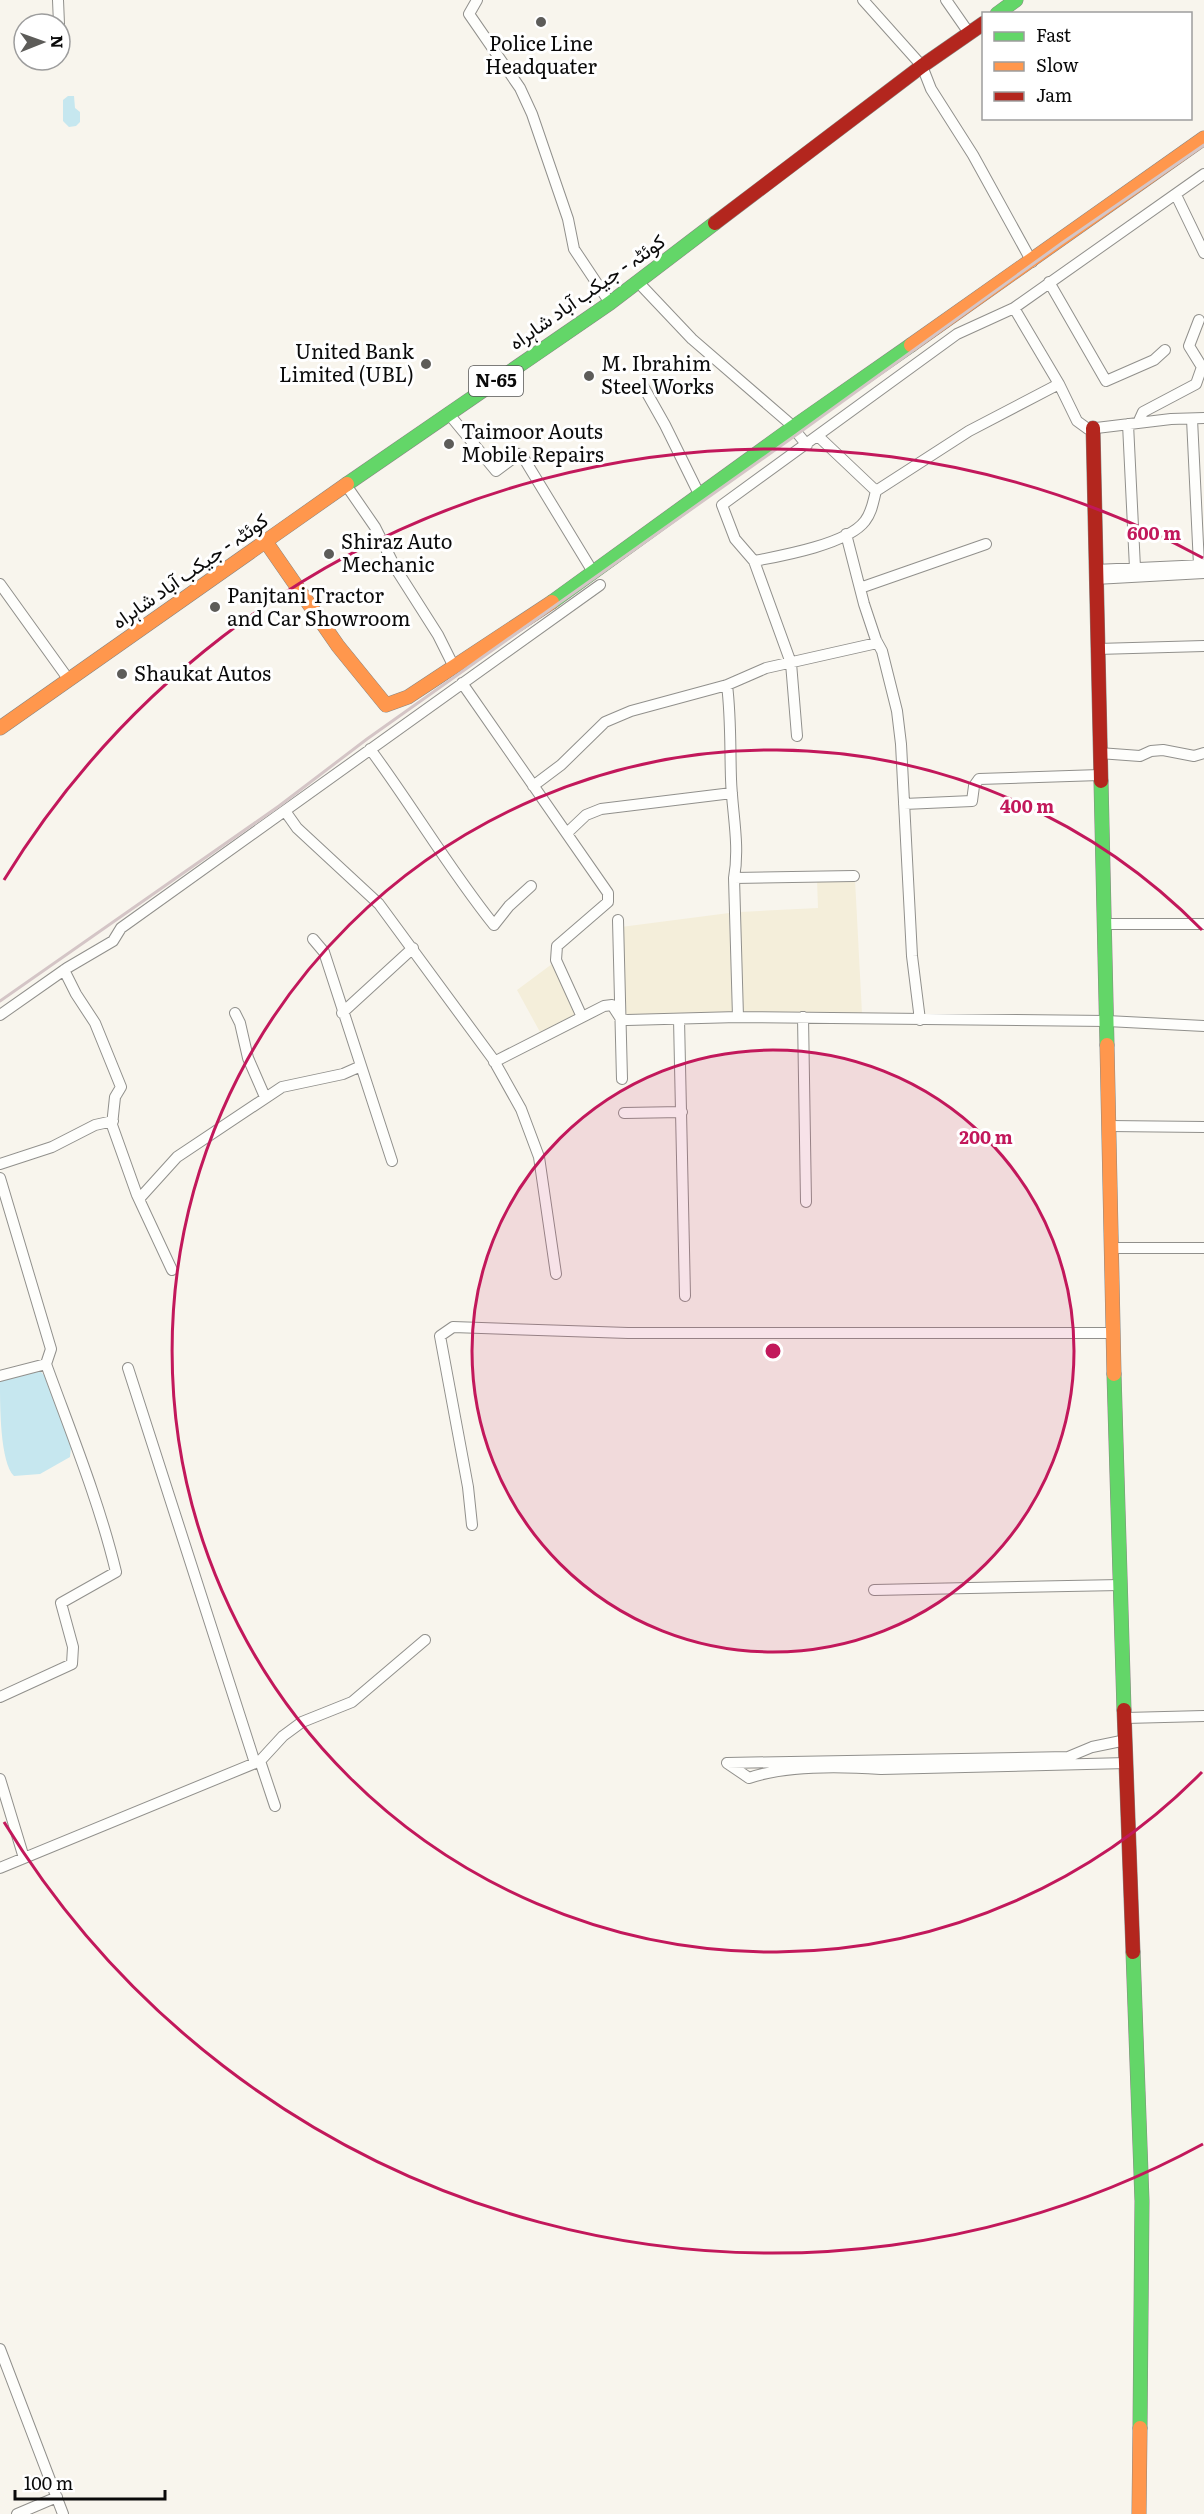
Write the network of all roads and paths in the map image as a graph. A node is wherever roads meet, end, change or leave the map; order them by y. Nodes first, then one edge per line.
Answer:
1 (477, 0) edge
2 (863, 0) edge
3 (946, 0) edge
4 (1016, 0) edge
5 (1000, 12) edge
6 (982, 24) edge
7 (969, 33) junction
8 (922, 66) junction
9 (1204, 138) edge
10 (1204, 174) edge
11 (1176, 195) junction
12 (1204, 253) edge
13 (1032, 262) junction
14 (638, 282) junction
15 (1049, 282) junction
16 (610, 303) junction
17 (1014, 308) junction
18 (1199, 320) dead end
19 (1165, 350) dead end
20 (1059, 384) junction
21 (643, 386) dead end
22 (448, 413) junction
23 (1204, 418) edge
24 (1192, 419) junction
25 (1133, 423) junction
26 (792, 428) junction
27 (1093, 428) junction
28 (819, 436) junction
29 (807, 445) junction
30 (346, 485) junction
31 (876, 490) junction
32 (700, 496) junction
33 (846, 534) junction
34 (266, 542) junction
35 (986, 544) dead end
36 (754, 561) junction
37 (1135, 568) junction
38 (1202, 568) edge
39 (592, 572) junction
40 (1095, 575) junction
41 (0, 584) edge
42 (600, 585) dead end
43 (860, 588) junction
44 (877, 643) junction
45 (1204, 646) edge
46 (1096, 649) junction
47 (791, 663) junction
48 (454, 667) junction
49 (69, 680) junction
50 (462, 683) junction
51 (727, 685) junction
52 (0, 728) edge
53 (797, 736) dead end
54 (370, 749) junction
55 (1099, 753) junction
56 (1204, 753) edge
57 (1100, 775) junction
58 (533, 786) junction
59 (732, 793) junction
60 (904, 804) junction
61 (285, 811) junction
62 (567, 833) junction
63 (854, 876) dead end
64 (734, 878) junction
65 (531, 886) dead end
66 (618, 920) dead end
67 (1105, 924) junction
68 (1204, 924) edge
69 (313, 939) dead end
70 (413, 948) junction
71 (64, 970) junction
72 (235, 1013) dead end
73 (342, 1013) junction
74 (0, 1015) edge
75 (582, 1017) junction
76 (738, 1017) junction
77 (803, 1017) junction
78 (621, 1019) junction
79 (679, 1019) junction
80 (920, 1020) junction
81 (1107, 1021) junction
82 (1204, 1026) edge
83 (494, 1062) junction
84 (362, 1066) junction
85 (622, 1079) dead end
86 (265, 1097) junction
87 (682, 1112) junction
88 (624, 1113) dead end
89 (113, 1120) junction
90 (1109, 1126) junction
91 (1204, 1126) edge
92 (392, 1161) dead end
93 (0, 1164) edge
94 (0, 1178) edge
95 (139, 1199) junction
96 (806, 1202) dead end
97 (1111, 1248) junction
98 (1204, 1248) edge
99 (172, 1270) dead end
100 (556, 1274) dead end
101 (685, 1296) dead end
102 (1114, 1333) junction
103 (45, 1364) junction
104 (128, 1368) dead end
105 (0, 1376) edge
106 (472, 1524) dead end
107 (1120, 1585) junction
108 (874, 1590) dead end
109 (425, 1640) dead end
110 (0, 1697) edge
111 (1204, 1716) edge
112 (1125, 1718) junction
113 (1126, 1740) junction
114 (257, 1762) junction
115 (1127, 1763) junction
116 (0, 1779) edge
117 (275, 1806) dead end
118 (24, 1858) junction
119 (0, 1868) edge
120 (0, 2349) edge
121 (57, 2498) junction
122 (17, 2514) edge
123 (63, 2514) edge
124 (1139, 2514) edge

1 - 16 street
2 - 8 street
3 - 7 street
4 - 5 main road
6 - 7 main road, کوئٹہ - جیکب آباد شاہراہ / N-65
7 - 8 main road, کوئٹہ - جیکب آباد شاہراہ / N-65
8 - 13 street
8 - 14 main road, کوئٹہ - جیکب آباد شاہراہ / N-65
9 - 13 main road
10 - 11 street
11 - 12 street
11 - 15 street
13 - 26 main road
14 - 16 main road, کوئٹہ - جیکب آباد شاہراہ / N-65
14 - 26 street
15 - 17 street
15 - 19 street
16 - 22 main road, کوئٹہ - جیکب آباد شاہراہ / N-65
17 - 20 street
17 - 28 street
18 - 25 street
20 - 27 street
20 - 31 street
21 - 32 street
22 - 30 main road, کوئٹہ - جیکب آباد شاہراہ / N-65
22 - 39 street
23 - 24 street
24 - 25 street
24 - 38 street
25 - 27 street
25 - 37 street
26 - 29 street
26 - 32 main road
27 - 40 main road
28 - 29 street
28 - 31 street
29 - 36 street
30 - 34 main road, کوئٹہ - جیکب آباد شاہراہ / N-65
30 - 48 street
31 - 33 street
32 - 39 main road
33 - 36 street
33 - 43 street
34 - 48 main road
34 - 49 main road, کوئٹہ - جیکب آباد شاہراہ / N-65
35 - 43 street
36 - 47 street
37 - 38 street
37 - 40 street
38 - 40 street
39 - 48 main road
40 - 46 main road
41 - 49 street
42 - 50 street
43 - 44 street
44 - 47 street
44 - 60 street
45 - 46 street
46 - 55 main road
47 - 51 street
47 - 53 street
49 - 52 main road, کوئٹہ - جیکب آباد شاہراہ / N-65
50 - 54 street
50 - 58 street
51 - 58 street
51 - 59 street
54 - 61 street
54 - 65 street
55 - 56 street
55 - 57 main road
57 - 60 street
57 - 67 main road
58 - 62 street
59 - 62 street
59 - 64 street
60 - 80 street
61 - 70 street
61 - 71 street
62 - 75 street
63 - 64 street
64 - 76 street
66 - 78 street
67 - 68 street
67 - 81 main road
69 - 73 street
70 - 73 street
70 - 83 street
71 - 74 street
71 - 89 street
72 - 86 street
73 - 84 street
75 - 78 street
75 - 83 street
76 - 77 street
76 - 79 street
77 - 80 street
77 - 96 street
78 - 79 street
78 - 85 street
79 - 87 street
80 - 81 street
81 - 82 street
81 - 90 main road
83 - 100 street
84 - 86 street
84 - 92 street
86 - 95 street
87 - 88 street
87 - 101 street
89 - 93 street
89 - 95 street
90 - 91 street
90 - 97 main road
94 - 103 street
95 - 99 street
97 - 98 street
97 - 102 main road
102 - 106 street
102 - 107 main road
103 - 105 street
103 - 110 street
104 - 114 street
107 - 108 street
107 - 112 main road
109 - 114 street
111 - 112 street
112 - 113 main road
113 - 115 main road
113 - 115 street
114 - 117 street
114 - 118 street
115 - 124 main road
116 - 118 street
118 - 119 street
120 - 121 street
121 - 122 street
121 - 123 street

